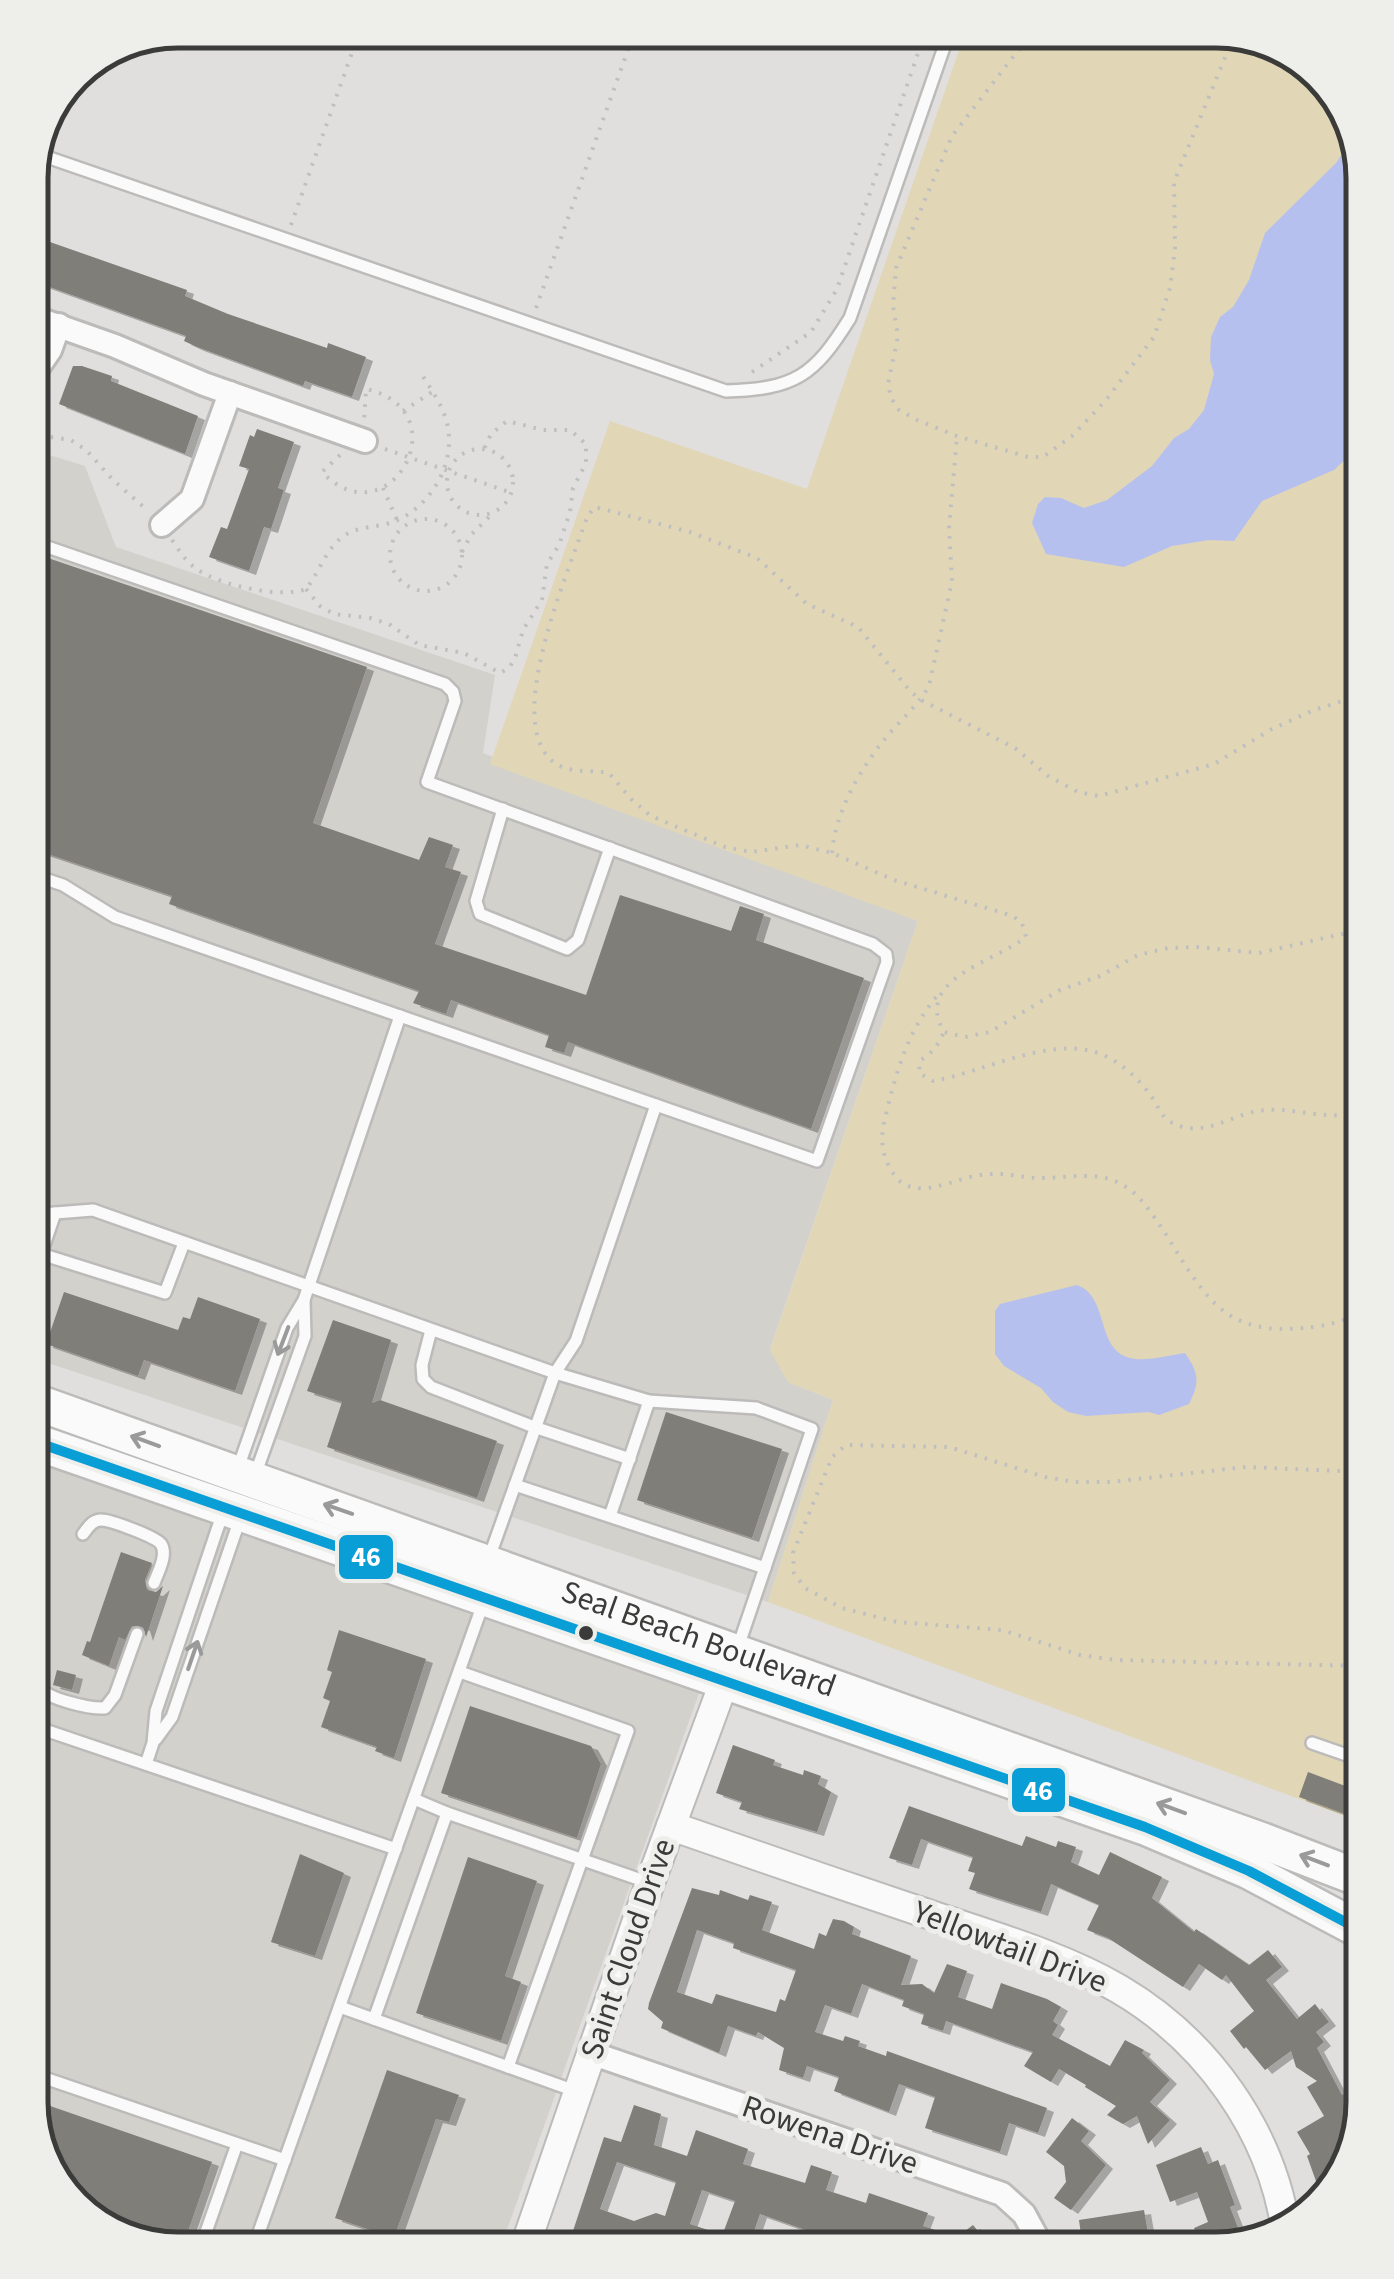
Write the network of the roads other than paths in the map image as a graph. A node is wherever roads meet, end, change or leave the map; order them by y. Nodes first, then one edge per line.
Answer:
1 (944, 48) edge
2 (49, 158) edge
3 (48, 322) edge
4 (58, 325) junction
5 (48, 353) edge
6 (230, 393) junction
7 (364, 441) road end
8 (162, 525) road end
9 (48, 547) edge
10 (503, 810) junction
11 (610, 848) junction
12 (48, 880) edge
13 (400, 1016) junction
14 (656, 1106) junction
15 (55, 1213) junction
16 (48, 1214) edge
17 (48, 1234) edge
18 (184, 1243) junction
19 (48, 1256) edge
20 (306, 1294) junction
21 (431, 1330) junction
22 (555, 1372) junction
23 (649, 1401) junction
24 (48, 1406) edge
25 (534, 1427) junction
26 (48, 1446) edge
27 (630, 1459) junction
28 (245, 1476) junction
29 (515, 1484) junction
30 (233, 1510) junction
31 (610, 1516) junction
32 (83, 1534) dead end
33 (488, 1562) junction
34 (765, 1568) junction
35 (154, 1583) dead end
36 (486, 1597) junction
37 (136, 1634) dead end
38 (730, 1666) junction
39 (460, 1672) junction
40 (48, 1694) edge
41 (48, 1731) edge
42 (1312, 1743) dead end
43 (1346, 1755) edge
44 (146, 1764) junction
45 (414, 1799) junction
46 (447, 1814) junction
47 (671, 1826) junction
48 (396, 1849) junction
49 (584, 1859) junction
50 (1346, 1873) edge
51 (650, 1882) junction
52 (1346, 1923) edge
53 (340, 2007) junction
54 (374, 2019) junction
55 (592, 2053) junction
56 (508, 2066) junction
57 (48, 2079) edge
58 (578, 2092) junction
59 (237, 2144) junction
60 (285, 2160) junction
61 (1282, 2214) edge
62 (206, 2231) edge
63 (259, 2231) edge
64 (530, 2231) edge
65 (1034, 2232) edge

1 - 2 lane
3 - 4 street
4 - 5 street
4 - 6 street
6 - 7 street
6 - 8 street
9 - 10 lane
10 - 11 lane
10 - 11 lane
11 - 14 lane
12 - 13 lane
13 - 14 lane
13 - 20 lane
14 - 22 lane
15 - 16 lane
15 - 17 lane
15 - 18 lane
18 - 19 lane
18 - 20 lane
20 - 21 lane
20 -> 28 lane
20 - 28 lane
21 - 22 lane
21 - 25 lane
22 - 23 lane
22 - 25 lane
23 - 27 lane
23 - 34 lane
28 -> 24 main road, Seal Beach Boulevard
25 - 27 lane
25 - 29 lane
26 - 30 main road, Seal Beach Boulevard
27 - 31 lane
28 - 30 lane
33 -> 28 main road, Seal Beach Boulevard
29 - 31 lane
29 - 33 lane
30 - 36 main road, Seal Beach Boulevard
30 - 44 lane
31 - 34 lane
32 - 35 lane
33 - 38 main road, Seal Beach Boulevard
34 - 38 lane
36 - 38 main road, Seal Beach Boulevard
36 - 39 lane
37 - 40 lane
38 - 47 street, Saint Cloud Drive
50 -> 38 main road, Seal Beach Boulevard
38 - 52 main road, Seal Beach Boulevard
39 - 45 lane
39 - 49 lane
41 - 44 lane
42 - 43 lane
44 - 48 lane
45 - 46 lane
45 - 48 lane
46 - 49 lane
46 - 54 lane
47 - 51 street, Saint Cloud Drive
47 - 61 street, Yellowtail Drive
48 - 53 lane
49 - 51 lane
49 - 56 lane
51 - 55 street, Saint Cloud Drive
53 - 54 lane
53 - 60 lane
54 - 56 lane
55 - 58 street, Saint Cloud Drive
55 - 65 street, Rowena Drive
56 - 58 lane
57 - 59 lane
58 - 64 street, Saint Cloud Drive
59 - 60 lane
59 - 62 lane
60 - 63 lane

